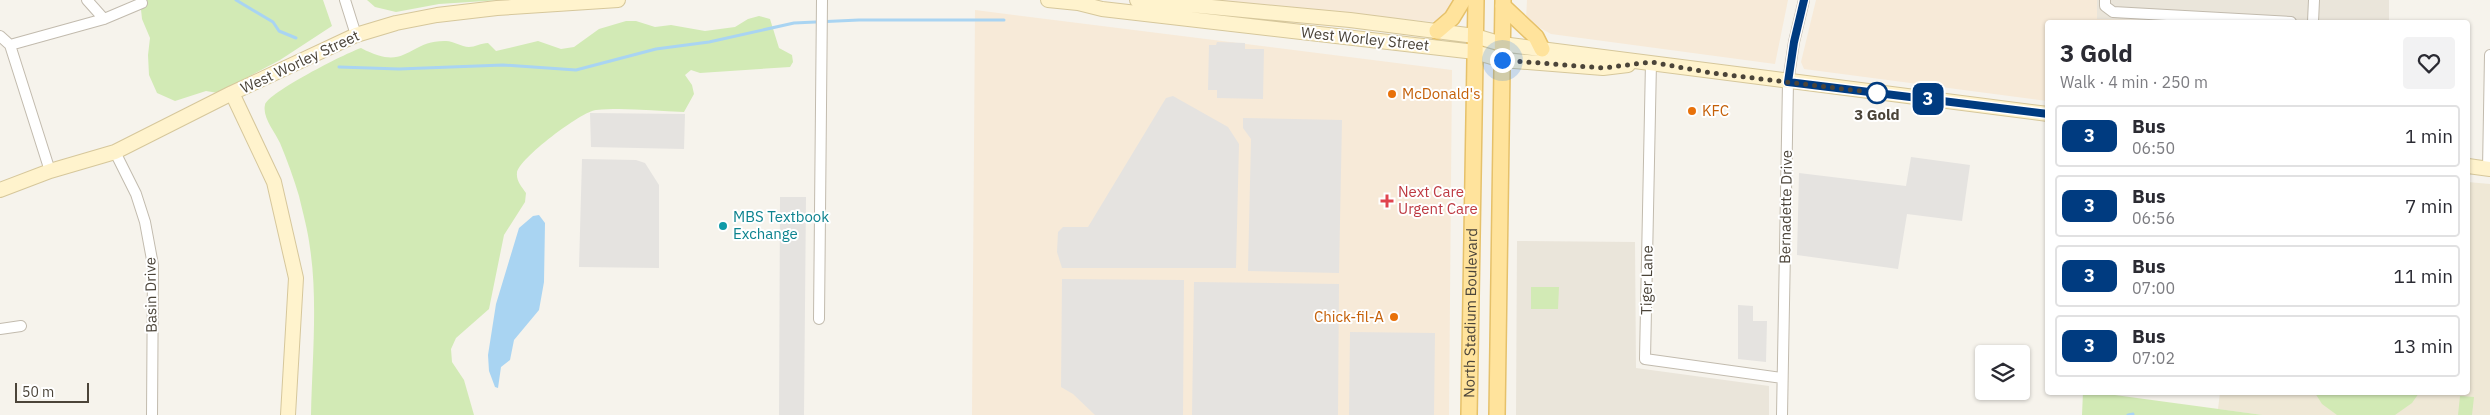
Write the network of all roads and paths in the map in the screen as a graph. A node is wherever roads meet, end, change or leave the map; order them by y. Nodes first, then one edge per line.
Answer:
1 (87, 0) edge
2 (345, 0) edge
3 (618, 0) edge
4 (1048, 0) edge
5 (1101, 0) edge
6 (1137, 0) edge
7 (1463, 0) edge
8 (1476, 0) edge
9 (1804, 0) edge
10 (2105, 0) edge
11 (2314, 0) edge
12 (822, 3) edge
13 (1078, 3) junction
14 (1503, 3) edge
15 (142, 4) dead end
16 (104, 19) junction
17 (2256, 20) edge
18 (2313, 20) edge
19 (1436, 31) junction
20 (356, 35) junction
21 (0, 36) edge
22 (1475, 36) junction
23 (1502, 44) junction
24 (10, 45) junction
25 (1542, 49) junction
26 (1475, 52) junction
27 (2490, 55) edge
28 (1502, 60) junction
29 (1651, 62) junction
30 (1788, 82) junction
31 (232, 93) junction
32 (2045, 114) edge
33 (115, 152) junction
34 (2470, 166) edge
35 (2489, 169) edge
36 (50, 171) junction
37 (0, 190) edge
38 (819, 319) dead end
39 (21, 326) dead end
40 (0, 329) edge
41 (1782, 378) junction
42 (152, 415) edge
43 (288, 415) edge
44 (1469, 415) edge
45 (1498, 415) edge
46 (1782, 415) edge

1 - 16 street
2 - 20 street
3 - 20 street, West Worley Street
4 - 13 street, West Worley Street
5 - 13 street, West Worley Street
6 - 19 street, West Worley Street
7 - 19 main road
8 - 22 main road, North Stadium Boulevard
9 - 30 street, Bernadette Drive
10 - 17 street
11 - 18 street
12 - 38 street
13 - 26 street, West Worley Street
14 - 23 main road, North Stadium Boulevard
14 - 25 main road
15 - 16 street
16 - 24 street
19 - 22 street, West Worley Street
20 - 31 street, West Worley Street
21 - 24 street
22 - 23 street, West Worley Street
22 - 26 main road, North Stadium Boulevard
23 - 25 street, West Worley Street
23 - 28 main road, North Stadium Boulevard
24 - 36 street
25 - 29 street, West Worley Street
26 - 28 street, West Worley Street
26 - 44 main road, North Stadium Boulevard
27 - 35 street
28 - 29 street, West Worley Street
28 - 45 main road, North Stadium Boulevard
29 - 30 street, West Worley Street
29 - 41 street, Tiger Lane
30 - 32 street, West Worley Street
30 - 41 street, Bernadette Drive
31 - 33 street, West Worley Street
31 - 43 street
33 - 36 street, West Worley Street
33 - 42 street, Basin Drive
34 - 35 street
36 - 37 street, West Worley Street
39 - 40 street
41 - 46 street, Bernadette Drive

